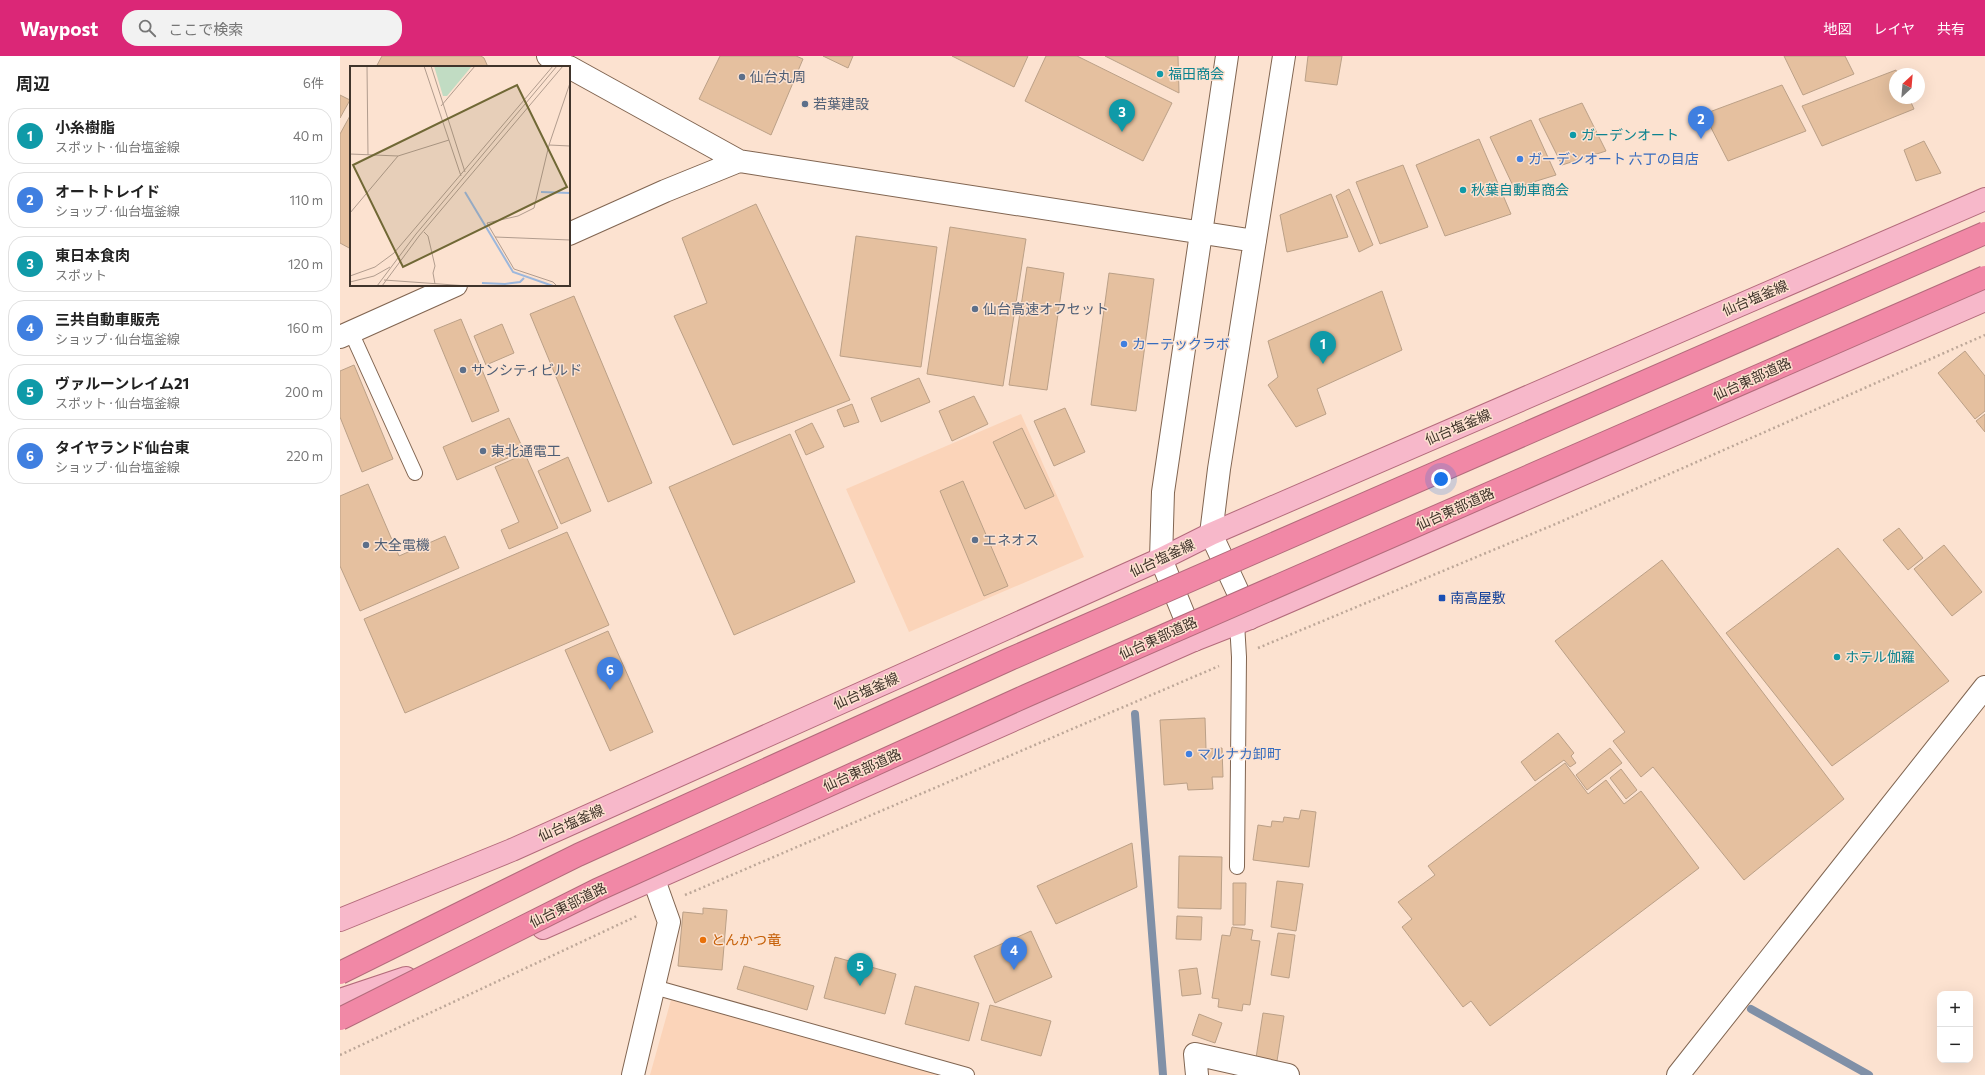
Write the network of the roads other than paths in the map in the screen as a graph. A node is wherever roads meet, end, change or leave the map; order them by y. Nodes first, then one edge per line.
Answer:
1 (548, 56) edge
2 (1227, 56) edge
3 (1284, 56) edge
4 (567, 66) edge
5 (570, 68) edge
6 (739, 161) junction
7 (1985, 199) edge
8 (1200, 232) junction
9 (1985, 233) edge
10 (570, 234) edge
11 (1255, 241) junction
12 (1985, 277) edge
13 (454, 286) edge
14 (1985, 300) edge
15 (345, 335) edge
16 (415, 473) dead end
17 (1211, 534) junction
18 (1161, 559) junction
19 (1243, 620) junction
20 (1194, 640) junction
21 (1985, 687) edge
22 (1237, 867) dead end
23 (654, 880) junction
24 (340, 920) edge
25 (340, 973) edge
26 (654, 987) junction
27 (340, 1000) edge
28 (340, 1019) edge
29 (633, 1075) edge
30 (967, 1075) edge
31 (1197, 1075) edge
32 (1288, 1075) edge
33 (1678, 1075) edge

1 - 4 street
2 - 8 street
3 - 11 street
5 - 6 street
6 - 8 street
6 - 10 street
7 - 17 main road, 仙台塩釜線
8 - 11 street
8 - 18 street
9 - 25 highway, bridge
11 - 17 street
12 - 28 highway, 仙台東部道路, bridge
13 - 15 street
14 - 19 main road
15 - 16 lane
17 - 18 main road, 仙台塩釜線
17 - 19 street
18 - 20 street
18 - 24 main road, 仙台塩釜線
19 - 20 main road
19 - 22 lane
20 - 23 main road
21 - 33 street
23 - 26 street
23 - 27 main road
26 - 29 street
26 - 30 lane
31 - 32 street

